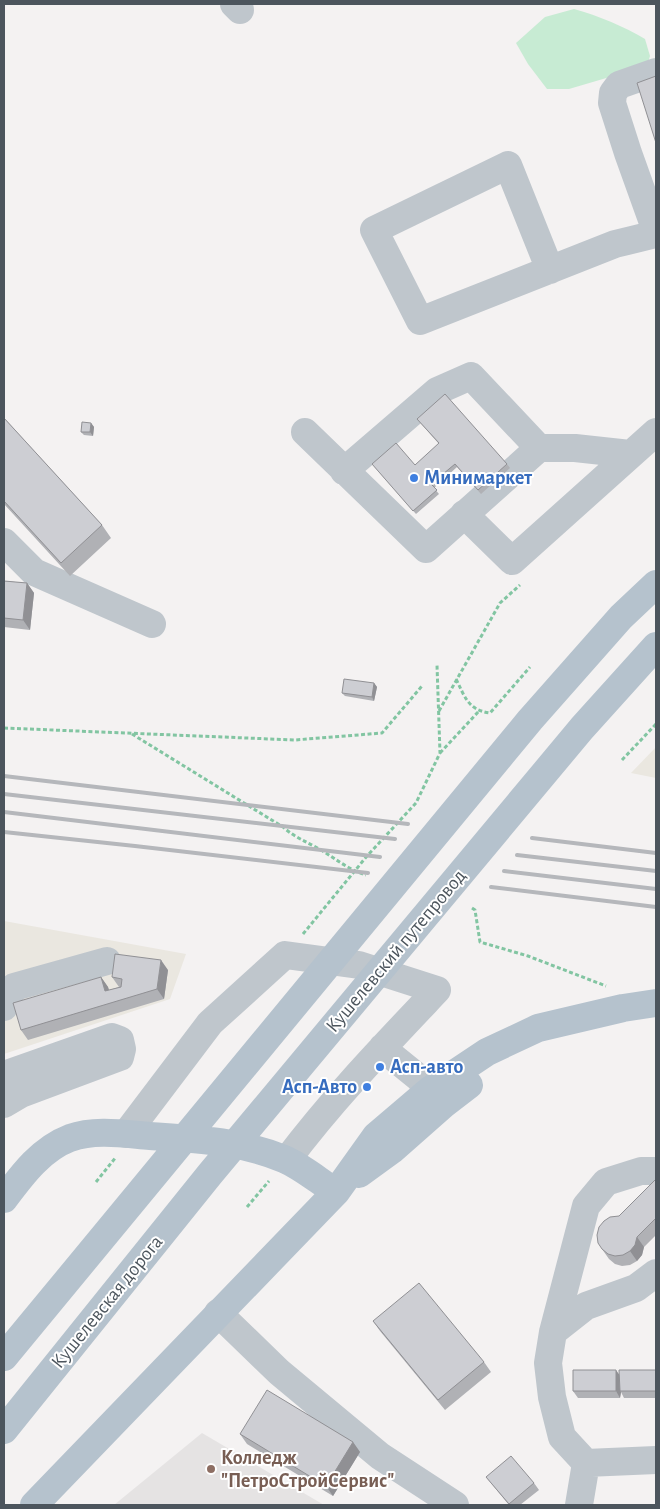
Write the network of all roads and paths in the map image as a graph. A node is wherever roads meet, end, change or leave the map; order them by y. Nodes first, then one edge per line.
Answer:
1 (656, 72) edge
2 (656, 232) edge
3 (550, 270) junction
4 (304, 432) dead end
5 (656, 432) edge
6 (538, 448) junction
7 (630, 454) junction
8 (344, 471) junction
9 (464, 514) junction
10 (4, 542) edge
11 (521, 584) dead end
12 (656, 584) edge
13 (152, 624) dead end
14 (656, 646) edge
15 (437, 665) dead end
16 (530, 667) dead end
17 (456, 680) junction
18 (422, 686) dead end
19 (438, 711) junction
20 (479, 711) junction
21 (656, 724) edge
22 (4, 728) edge
23 (131, 733) junction
24 (440, 753) junction
25 (622, 760) dead end
26 (355, 871) junction
27 (366, 875) dead end
28 (472, 908) dead end
29 (285, 955) junction
30 (107, 961) dead end
31 (609, 988) dead end
32 (656, 1003) edge
33 (4, 1007) edge
34 (656, 1021) edge
35 (382, 1048) junction
36 (4, 1075) edge
37 (430, 1090) junction
38 (4, 1104) edge
39 (126, 1134) junction
40 (279, 1169) junction
41 (656, 1171) edge
42 (210, 1174) joint
43 (336, 1192) junction
44 (4, 1199) edge
45 (247, 1207) dead end
46 (656, 1273) edge
47 (218, 1313) junction
48 (553, 1332) junction
49 (4, 1357) edge
50 (4, 1430) edge
51 (656, 1460) edge
52 (586, 1463) junction
53 (34, 1505) edge
54 (455, 1505) edge
55 (580, 1505) edge

1 - 2 street
2 - 3 street
3 - 3 street
4 - 8 street
5 - 7 street
6 - 7 street
6 - 8 street
6 - 9 street
7 - 9 street
8 - 9 street
10 - 13 street
11 - 17 path
12 - 49 main road
14 - 42 main road, Кушелевский путепровод
15 - 19 path
16 - 20 path
17 - 19 path
17 - 20 path
18 - 23 path
19 - 24 path
20 - 24 path
21 - 25 path
22 - 23 path
23 - 26 path
24 - 26 path
26 - 27 path
26 - 29 path
28 - 31 path
29 - 35 street
29 - 39 street
30 - 33 street
32 - 37 main road
34 - 43 main road
35 - 37 street
35 - 40 street
36 - 38 street
37 - 43 main road
39 - 40 main road
39 - 44 main road
40 - 43 main road
40 - 45 path
41 - 48 street
42 - 50 main road, Кушелевская дорога
43 - 47 main road
46 - 48 street
47 - 53 main road
47 - 54 street
48 - 52 street
51 - 52 street
52 - 55 street

